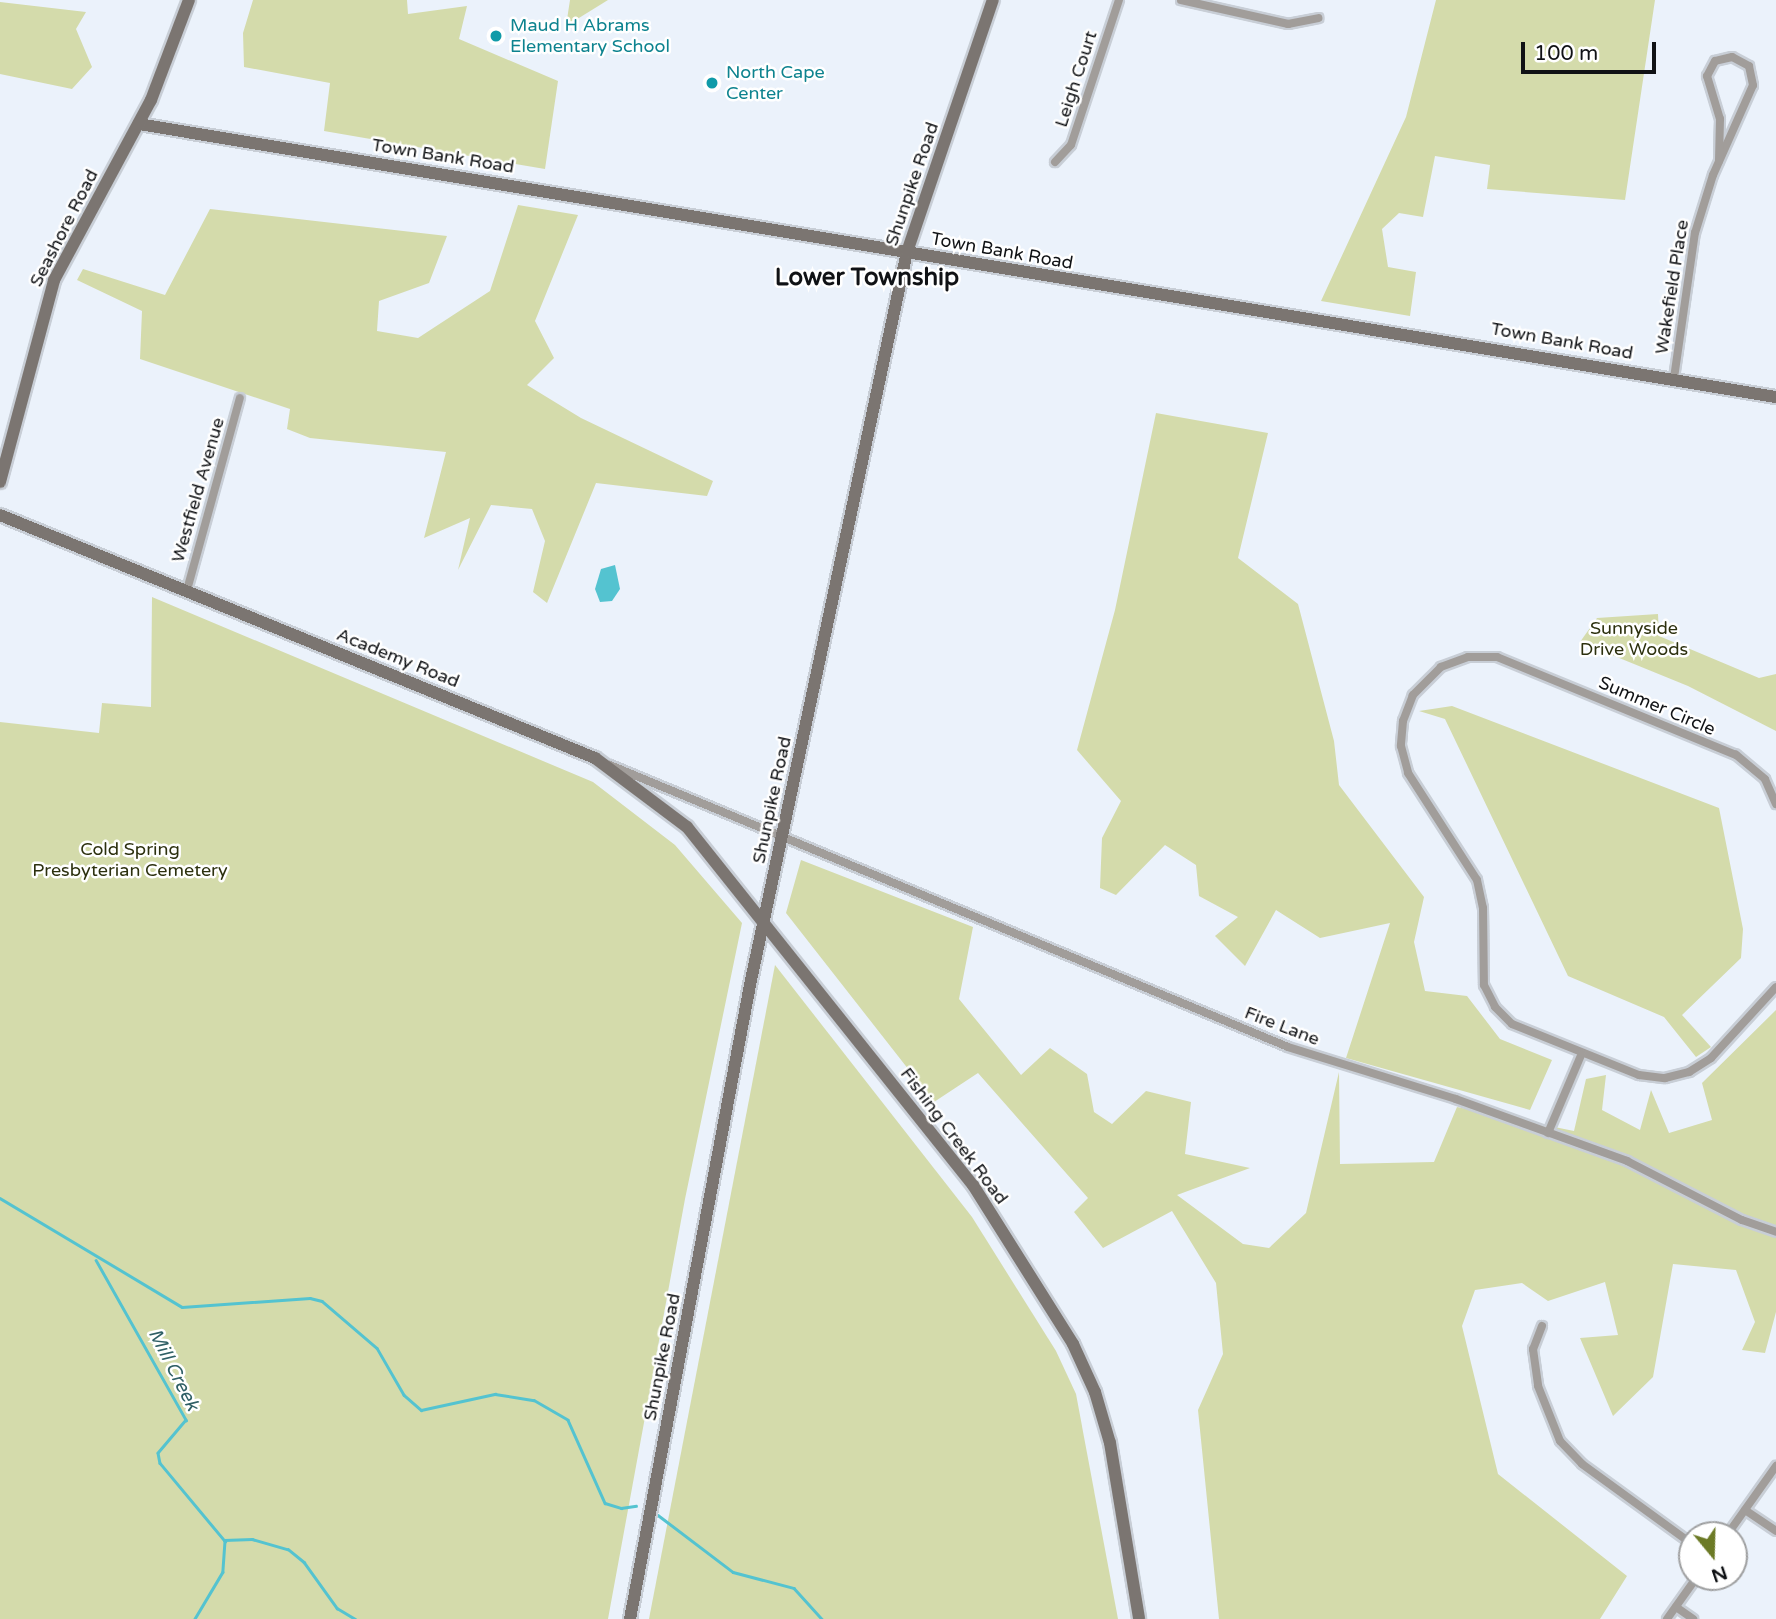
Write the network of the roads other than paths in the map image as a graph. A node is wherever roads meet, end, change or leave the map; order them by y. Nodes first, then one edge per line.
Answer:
1 (189, 0) edge
2 (993, 0) edge
3 (1119, 0) edge
4 (1181, 0) edge
5 (1318, 18) dead end
6 (139, 124) junction
7 (1719, 161) junction
8 (1055, 162) dead end
9 (907, 252) junction
10 (1674, 379) junction
11 (1776, 397) edge
12 (240, 398) dead end
13 (0, 482) edge
14 (0, 515) edge
15 (187, 590) junction
16 (595, 758) junction
17 (1776, 804) edge
18 (781, 836) junction
19 (764, 919) junction
20 (1776, 987) edge
21 (1582, 1053) junction
22 (1548, 1133) junction
23 (1776, 1232) edge
24 (1542, 1326) dead end
25 (1776, 1466) edge
26 (1745, 1510) junction
27 (1737, 1521) edge
28 (1776, 1531) edge
29 (1678, 1534) edge
30 (1687, 1591) edge
31 (1676, 1607) junction
32 (631, 1619) edge
33 (1139, 1619) edge
34 (1667, 1619) edge
35 (1693, 1619) edge

1 - 6 street, Seashore Road
2 - 9 street, Shunpike Road
3 - 8 street, Leigh Court
4 - 5 street
6 - 9 street, Town Bank Road
6 - 13 street, Seashore Road
7 - 7 street, Wakefield Place
7 - 10 street, Wakefield Place
9 - 10 street, Town Bank Road
9 - 18 street, Shunpike Road
10 - 11 street, Town Bank Road
12 - 15 street, Westfield Avenue
14 - 15 street, Academy Road
15 - 16 street, Academy Road
16 - 18 street, Academy Road
16 - 19 street, Fishing Creek Road
17 - 21 street, Summer Circle
18 - 19 street, Shunpike Road
18 - 22 street, Fire Lane
19 - 32 street, Shunpike Road
19 - 33 street, Fishing Creek Road
20 - 21 street, Summer Circle
21 - 22 street
22 - 23 street, Fire Lane
24 - 29 street
25 - 26 street
26 - 27 street
26 - 28 street
30 - 31 street
31 - 34 street
31 - 35 street

